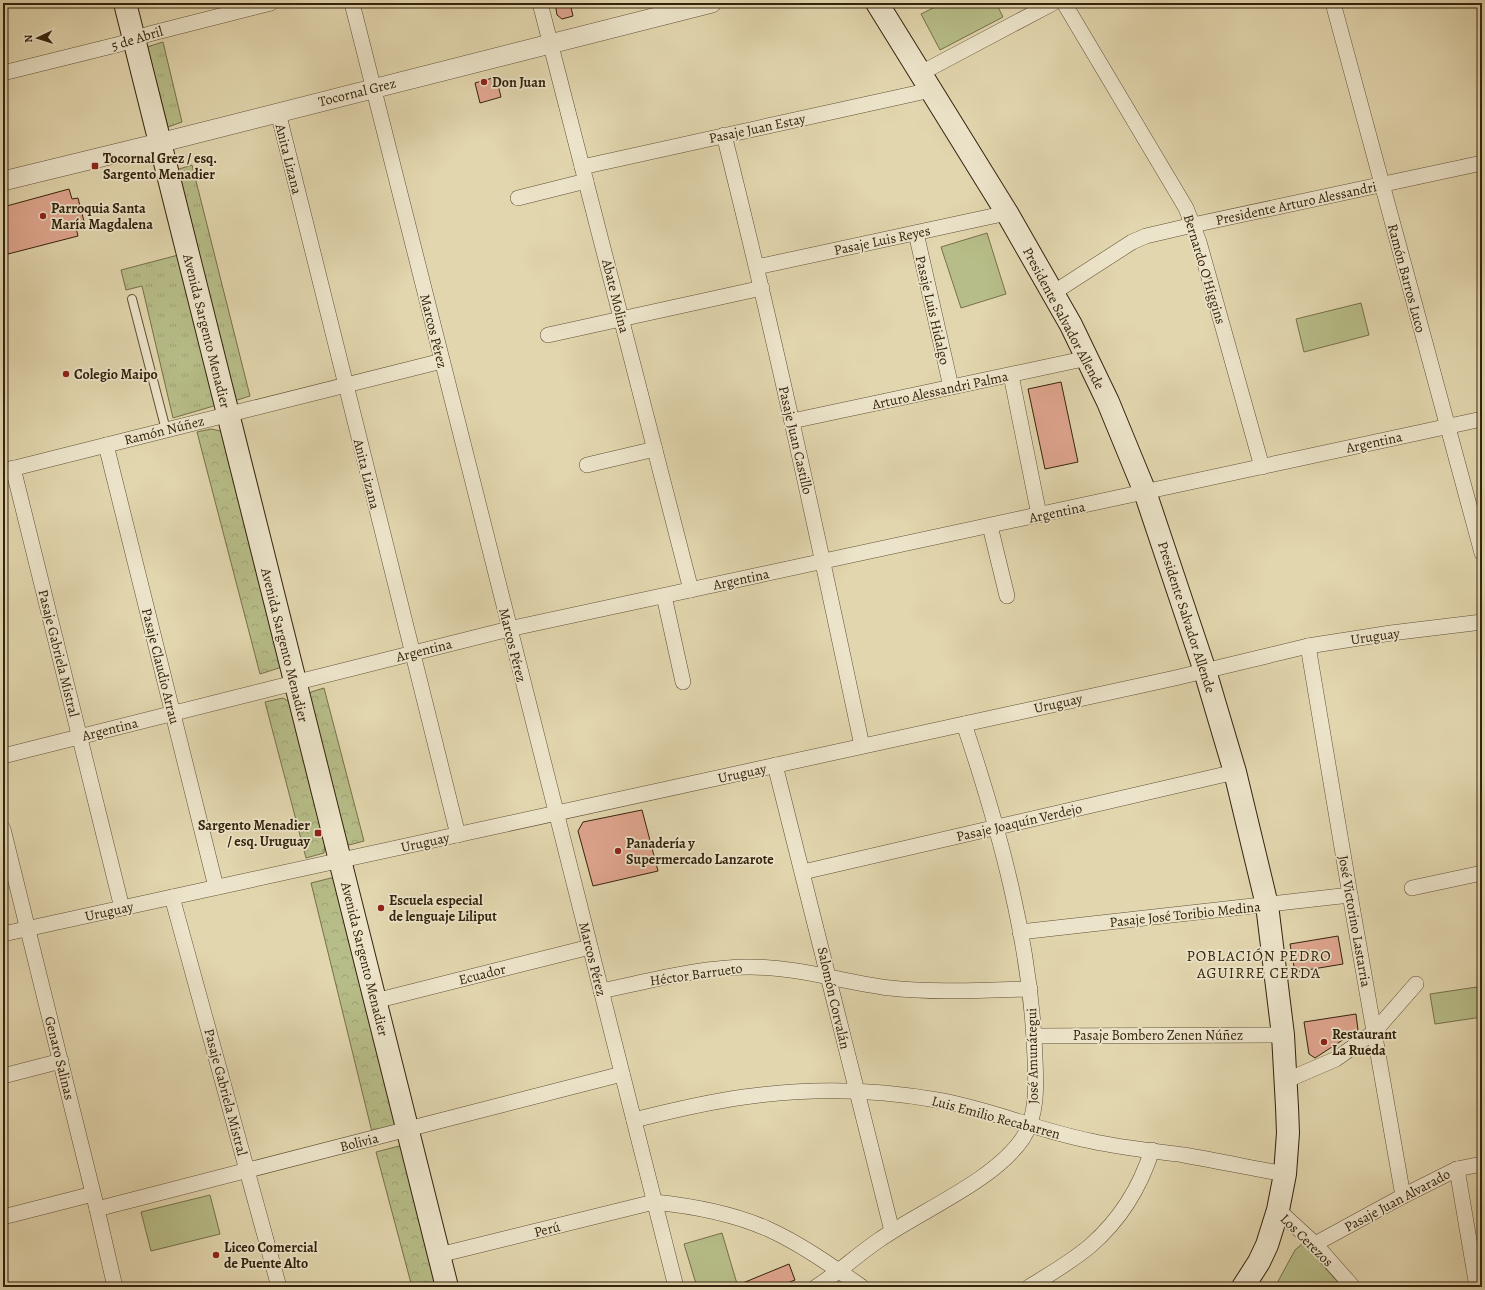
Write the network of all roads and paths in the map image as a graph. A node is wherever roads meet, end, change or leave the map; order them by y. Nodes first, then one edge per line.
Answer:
1 (125, 3) edge
2 (271, 3) edge
3 (352, 3) edge
4 (540, 3) edge
5 (712, 3) edge
6 (877, 3) edge
7 (1052, 3) edge
8 (1064, 3) edge
9 (1333, 3) edge
10 (134, 40) junction
11 (550, 43) junction
12 (3, 73) edge
13 (926, 81) junction
14 (373, 88) junction
15 (278, 112) junction
16 (724, 135) junction
17 (159, 143) junction
18 (1482, 163) edge
19 (584, 174) junction
20 (3, 181) edge
21 (1382, 184) junction
22 (518, 198) dead end
23 (1007, 213) junction
24 (1193, 225) junction
25 (916, 233) junction
26 (757, 267) junction
27 (762, 288) junction
28 (1053, 293) junction
29 (132, 299) dead end
30 (621, 318) junction
31 (548, 335) dead end
32 (1088, 358) junction
33 (442, 361) junction
34 (1011, 374) junction
35 (345, 385) junction
36 (950, 387) junction
37 (228, 414) junction
38 (1482, 420) edge
39 (792, 421) junction
40 (1447, 426) junction
41 (166, 430) junction
42 (106, 445) junction
43 (655, 449) junction
44 (587, 465) dead end
45 (1262, 466) junction
46 (8, 469) edge
47 (1145, 492) junction
48 (1039, 516) junction
49 (990, 526) junction
50 (1482, 553) edge
51 (823, 562) junction
52 (691, 590) junction
53 (664, 596) junction
54 (1007, 596) dead end
55 (1482, 622) edge
56 (509, 629) junction
57 (1308, 646) junction
58 (412, 653) junction
59 (1205, 671) junction
60 (684, 682) dead end
61 (295, 683) junction
62 (173, 713) junction
63 (964, 724) junction
64 (80, 737) junction
65 (862, 746) junction
66 (3, 756) edge
67 (775, 765) junction
68 (1235, 772) junction
69 (556, 813) junction
70 (996, 827) junction
71 (3, 830) edge
72 (458, 835) junction
73 (340, 860) junction
74 (802, 872) junction
75 (1482, 873) edge
76 (216, 887) junction
77 (1412, 888) dead end
78 (1350, 895) junction
79 (172, 897) junction
80 (1267, 904) junction
81 (122, 908) junction
82 (28, 929) junction
83 (1020, 932) junction
84 (3, 934) edge
85 (590, 947) junction
86 (829, 976) junction
87 (1416, 984) dead end
88 (1030, 989) junction
89 (601, 990) junction
90 (375, 1001) junction
91 (1374, 1032) junction
92 (1283, 1034) junction
93 (1034, 1036) junction
94 (61, 1061) junction
95 (622, 1074) junction
96 (3, 1076) edge
97 (1285, 1081) junction
98 (856, 1092) junction
99 (634, 1120) junction
100 (1029, 1126) junction
101 (407, 1129) junction
102 (1152, 1150) junction
103 (1482, 1164) edge
104 (1456, 1169) junction
105 (247, 1170) junction
106 (1285, 1174) junction
107 (93, 1194) junction
108 (1404, 1196) junction
109 (654, 1202) junction
110 (97, 1209) junction
111 (1278, 1210) junction
112 (3, 1217) edge
113 (892, 1231) junction
114 (1315, 1244) junction
115 (439, 1255) junction
116 (840, 1271) junction
117 (115, 1287) edge
118 (279, 1287) edge
119 (447, 1287) edge
120 (676, 1287) edge
121 (816, 1287) edge
122 (862, 1287) edge
123 (1029, 1287) edge
124 (1243, 1287) edge
125 (1353, 1287) edge
126 (1477, 1287) edge

1 - 10 main road, Avenida Sargento Menadier
2 - 10 street, 5 de Abril
3 - 14 street, Marcos Pérez
4 - 11 street, Abate Molina
5 - 11 street, Tocornal Grez
6 - 13 main road, Presidente Salvador Allende
7 - 13 street, Pasaje Juan Estay
8 - 24 street, Bernardo O'Higgins
9 - 21 street, Ramón Barros Luco
10 - 12 street, 5 de Abril
10 - 17 main road, Avenida Sargento Menadier
11 - 14 street, Tocornal Grez
11 - 19 street, Abate Molina
13 - 16 street, Pasaje Juan Estay
13 - 23 main road, Presidente Salvador Allende
14 - 15 street, Tocornal Grez
14 - 33 street, Marcos Pérez
15 - 17 street, Tocornal Grez
15 - 35 street, Anita Lizana
16 - 19 street, Pasaje Juan Estay
16 - 26 street, Pasaje Juan Castillo
17 - 20 street, Tocornal Grez
17 - 37 main road, Avenida Sargento Menadier
18 - 21 street, Presidente Arturo Alessandri
19 - 22 street, Pasaje Juan Estay
19 - 30 street, Abate Molina
21 - 24 street, Presidente Arturo Alessandri
21 - 40 street, Ramón Barros Luco
23 - 25 street, Pasaje Luis Reyes
23 - 28 main road, Presidente Salvador Allende
24 - 28 street, Presidente Arturo Alessandri
24 - 45 street, Bernardo O'Higgins
25 - 26 street, Pasaje Luis Reyes
25 - 36 street, Pasaje Luis Hidalgo
26 - 27 street, Pasaje Juan Castillo
27 - 30 street
27 - 39 street, Pasaje Juan Castillo
28 - 32 main road, Presidente Salvador Allende
29 - 41 lane
30 - 31 street
30 - 43 street, Abate Molina
32 - 34 street, Arturo Alessandri Palma
32 - 47 main road, Presidente Salvador Allende
33 - 35 street, Ramón Núñez
33 - 56 street, Marcos Pérez
34 - 36 street, Arturo Alessandri Palma
34 - 48 street
35 - 37 street, Ramón Núñez
35 - 58 street, Anita Lizana
36 - 39 street, Arturo Alessandri Palma
37 - 41 street, Ramón Núñez
37 - 61 main road, Avenida Sargento Menadier
38 - 40 street, Argentina
39 - 51 street, Pasaje Juan Castillo
40 - 45 street, Argentina
40 - 50 street, Ramón Barros Luco
41 - 42 street, Ramón Núñez
42 - 46 street, Ramón Núñez
42 - 62 street, Pasaje Claudio Arrau
43 - 44 street
43 - 52 street, Abate Molina
45 - 47 street, Argentina
46 - 64 street, Pasaje Gabriela Mistral
47 - 48 street, Argentina
47 - 59 main road, Presidente Salvador Allende
48 - 49 street, Argentina
49 - 51 street, Argentina
49 - 54 street
51 - 52 street, Argentina
51 - 65 street, Pasaje Juan Castillo
52 - 53 street, Argentina
53 - 56 street, Argentina
53 - 60 street
55 - 57 street, Uruguay
56 - 58 street, Argentina
56 - 69 street, Marcos Pérez
57 - 59 street, Uruguay
57 - 78 street, José Victorino Lastarria
58 - 61 street, Argentina
58 - 72 street, Anita Lizana
59 - 63 street, Uruguay
59 - 68 main road, Presidente Salvador Allende
61 - 62 street, Argentina
61 - 73 main road, Avenida Sargento Menadier
62 - 64 street, Argentina
62 - 76 street, Pasaje Claudio Arrau
63 - 65 street, Uruguay
63 - 70 street, José Amunátegui
64 - 66 street, Argentina
64 - 81 street, Pasaje Gabriela Mistral
65 - 67 street, Uruguay
67 - 69 street, Uruguay
67 - 74 street, Salomón Corvalán
68 - 70 street, Pasaje Joaquín Verdejo
68 - 80 main road, Presidente Salvador Allende
69 - 72 street, Uruguay
69 - 85 street, Marcos Pérez
70 - 74 street, Pasaje Joaquín Verdejo
70 - 83 street, José Amunátegui
71 - 82 street, Genaro Salinas
72 - 73 street, Uruguay
73 - 76 street, Uruguay
73 - 90 main road, Avenida Sargento Menadier
74 - 86 street, Salomón Corvalán
75 - 77 street
76 - 79 street, Uruguay
78 - 80 street, Pasaje José Toribio Medina
78 - 91 street, José Victorino Lastarria
79 - 81 street, Uruguay
79 - 105 street, Pasaje Gabriela Mistral
80 - 83 street, Pasaje José Toribio Medina
80 - 92 main road, Presidente Salvador Allende
81 - 82 street, Uruguay
82 - 84 street, Uruguay
82 - 94 street, Genaro Salinas
83 - 88 street, José Amunátegui
85 - 89 street, Marcos Pérez
85 - 90 street, Ecuador
86 - 88 street, Héctor Barrueto
86 - 89 street, Héctor Barrueto
86 - 98 street, Salomón Corvalán
87 - 91 street
88 - 93 street, José Amunátegui
89 - 95 street, Marcos Pérez
90 - 101 main road, Avenida Sargento Menadier
91 - 97 street
91 - 108 street, José Victorino Lastarria
92 - 93 street, Pasaje Bombero Zenen Núñez
92 - 97 main road, Presidente Salvador Allende
93 - 100 street, José Amunátegui
94 - 96 street
94 - 107 street, Genaro Salinas
95 - 99 street, Marcos Pérez
95 - 101 street, Bolivia
97 - 106 main road, Presidente Salvador Allende
98 - 99 street, Luis Emilio Recabarren
98 - 100 street, Luis Emilio Recabarren
98 - 113 street, Salomón Corvalán
99 - 109 street, Marcos Pérez
100 - 102 street, Luis Emilio Recabarren
100 - 113 street, José Amunátegui
101 - 105 street, Bolivia
101 - 115 main road, Avenida Sargento Menadier
102 - 106 street, Luis Emilio Recabarren
102 - 123 street
103 - 104 street, Pasaje Juan Alvarado
104 - 108 street, Pasaje Juan Alvarado
104 - 126 street
105 - 110 street, Bolivia
105 - 118 street, Pasaje Gabriela Mistral
106 - 111 main road, Presidente Salvador Allende
107 - 110 street, Genaro Salinas
107 - 112 street
108 - 114 street, Pasaje Juan Alvarado
109 - 115 street, Perú
109 - 116 street, Perú
109 - 120 street, Marcos Pérez
110 - 117 street, Genaro Salinas
111 - 114 street, Los Cerezos
111 - 124 main road, Presidente Salvador Allende
113 - 116 street, José Amunátegui
114 - 125 street, Los Cerezos
115 - 119 main road, Avenida Sargento Menadier
116 - 121 street, José Amunátegui
116 - 122 street, Perú

